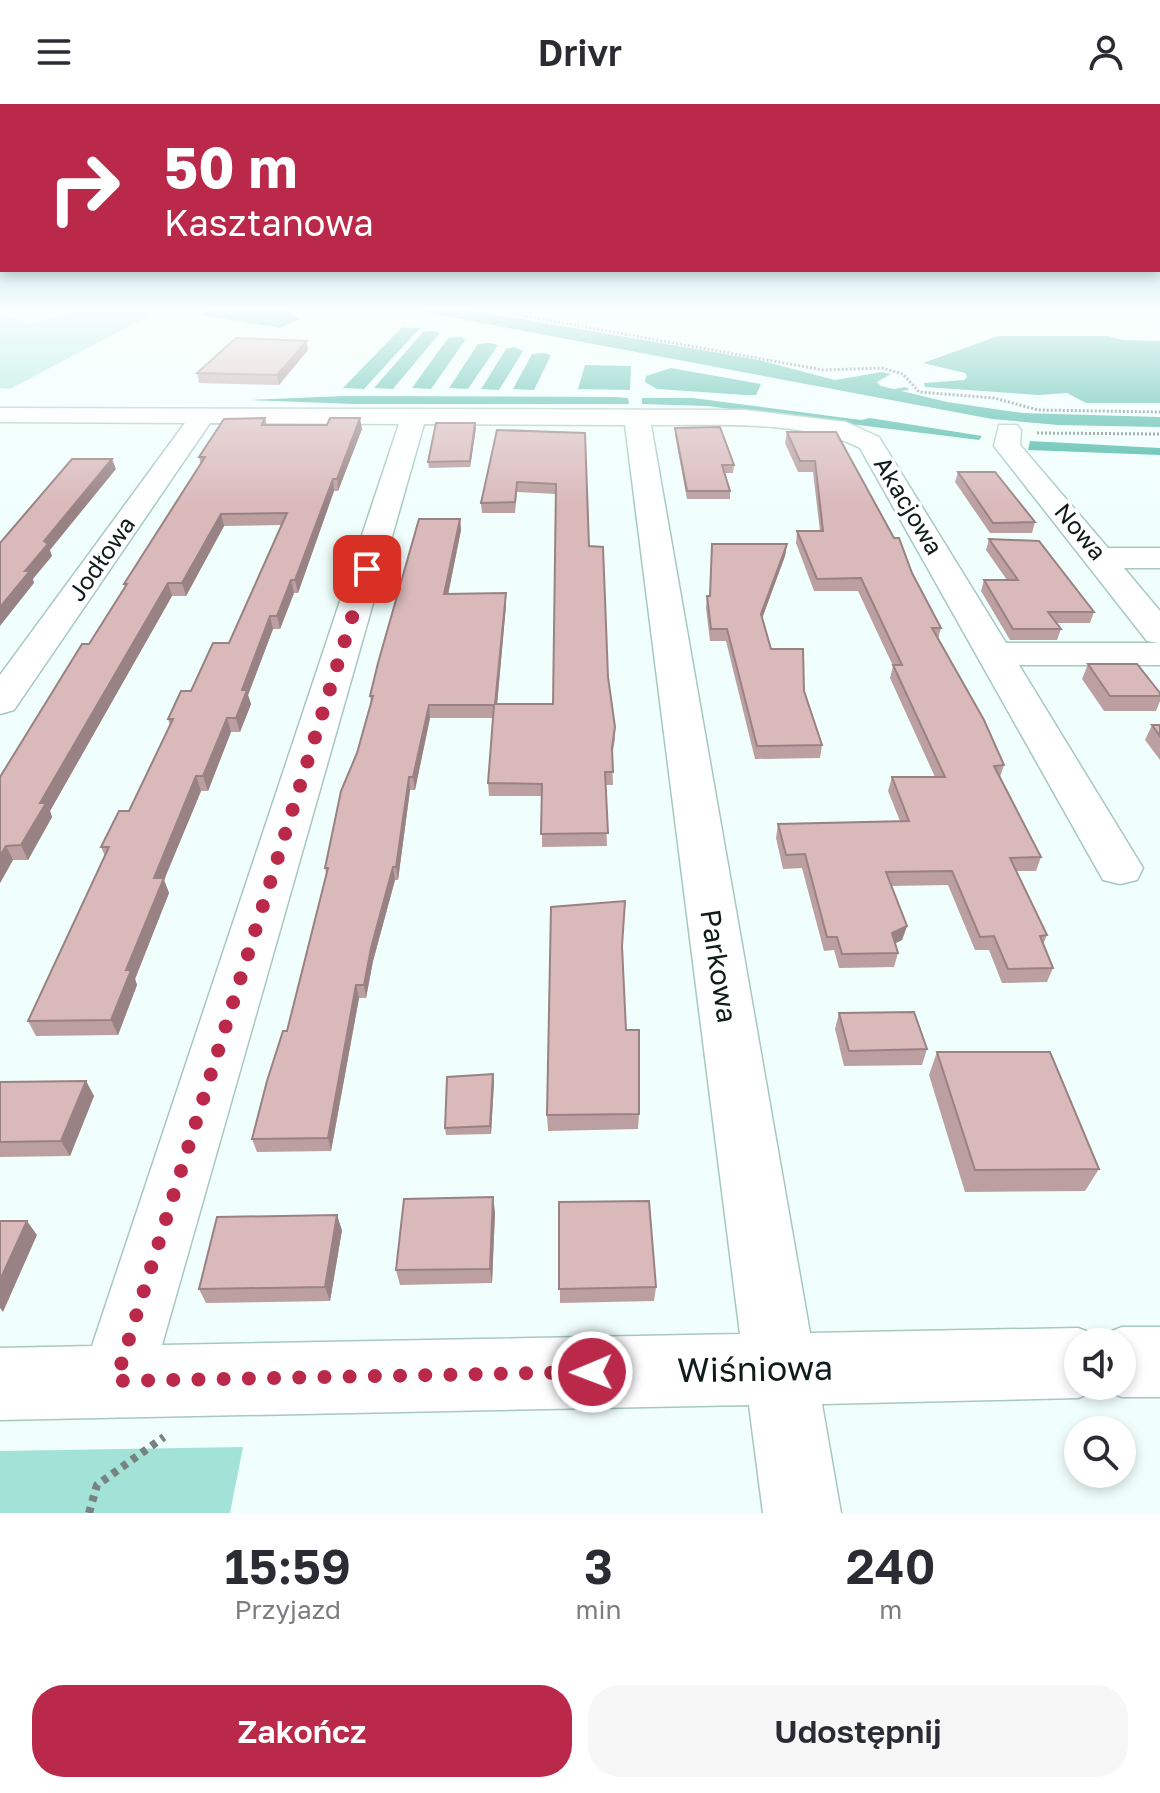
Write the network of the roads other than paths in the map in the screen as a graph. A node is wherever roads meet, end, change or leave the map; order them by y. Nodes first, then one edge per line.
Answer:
1 (0, 415) edge
2 (203, 416) junction
3 (414, 417) junction
4 (637, 418) junction
5 (1008, 430) road end
6 (1102, 558) junction
7 (1160, 558) edge
8 (1160, 633) edge
9 (996, 654) junction
10 (1160, 654) edge
11 (0, 702) edge
12 (1120, 868) dead end
13 (1136, 1362) edge
14 (1160, 1362) edge
15 (1064, 1363) edge
16 (780, 1368) junction
17 (116, 1381) junction
18 (0, 1384) edge
19 (802, 1513) edge

1 - 2 street, Akacjowa
2 - 3 street, Akacjowa
2 - 11 street, Jodłowa
3 - 4 street, Akacjowa
3 - 17 street
4 - 9 street, Akacjowa
4 - 16 street, Parkowa
5 - 6 street, Nowa
6 - 7 street
6 - 8 street, Nowa
9 - 10 street
9 - 12 street, Akacjowa
13 - 14 street
15 - 16 street, Wiśniowa
16 - 17 street, Wiśniowa
16 - 19 street, Parkowa
17 - 18 street, Wiśniowa

